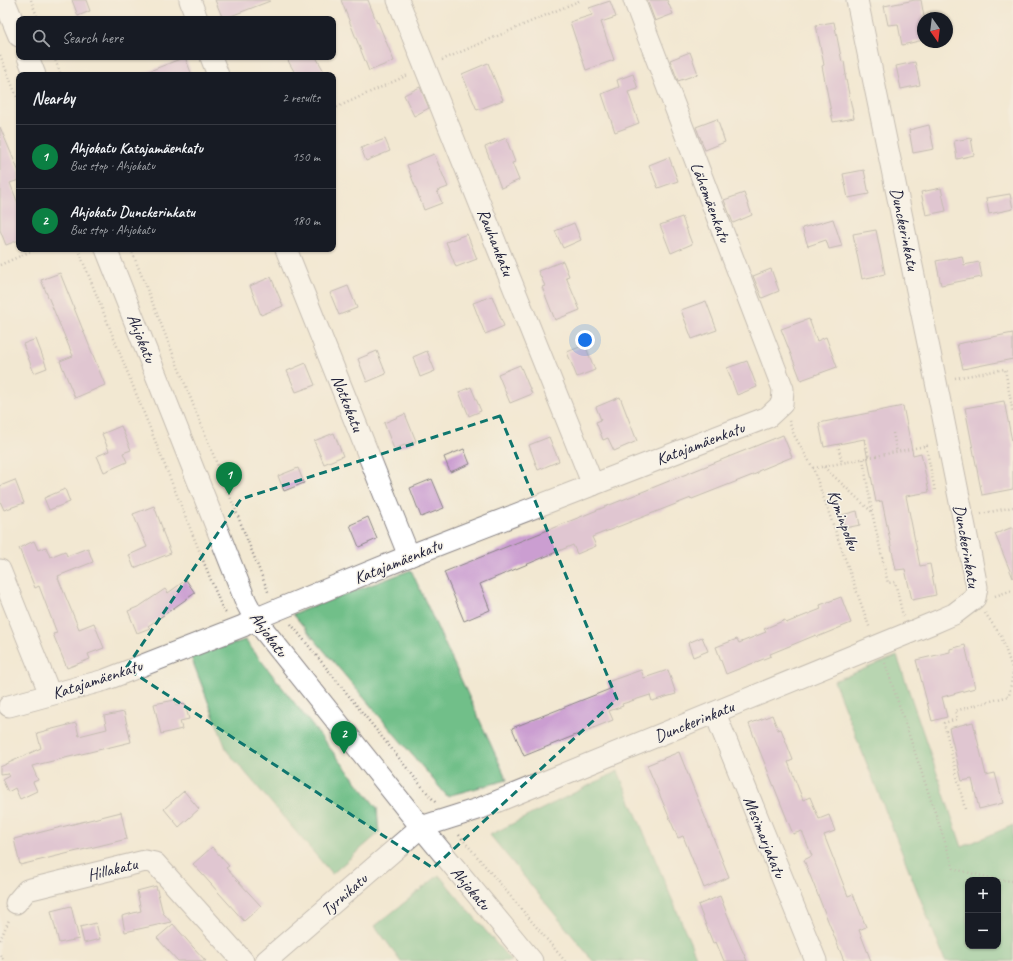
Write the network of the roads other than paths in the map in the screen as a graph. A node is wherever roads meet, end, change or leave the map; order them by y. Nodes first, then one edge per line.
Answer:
1 (4, 0) edge
2 (190, 0) edge
3 (398, 0) edge
4 (634, 0) edge
5 (857, 0) edge
6 (196, 16) edge
7 (16, 29) edge
8 (29, 60) edge
9 (212, 60) edge
10 (34, 72) edge
11 (217, 72) edge
12 (107, 252) edge
13 (287, 252) edge
14 (782, 404) joint
15 (593, 484) junction
16 (409, 556) junction
17 (0, 570) edge
18 (255, 619) junction
19 (50, 694) junction
20 (9, 706) dead end
21 (715, 713) junction
22 (421, 828) junction
23 (16, 903) dead end
24 (242, 961) edge
25 (266, 961) edge
26 (532, 961) edge
27 (816, 961) edge

1 - 7 street
2 - 6 street
3 - 15 street, Rauhankatu
4 - 14 street, Lähemäenkatu
5 - 21 street, Dunckerinkatu
8 - 10 street
9 - 11 street
12 - 18 street, Ahjokatu
13 - 16 street, Notkokatu
14 - 15 street, Katajamäenkatu
15 - 16 street, Katajamäenkatu
16 - 18 street, Katajamäenkatu
17 - 19 street
18 - 19 street, Katajamäenkatu
18 - 22 street, Ahjokatu
19 - 20 street, Katajamäenkatu
21 - 22 street, Dunckerinkatu
21 - 27 street, Mesimarjakatu
22 - 25 street, Tyrnikatu
22 - 26 street, Ahjokatu
23 - 24 street, Hillakatu

